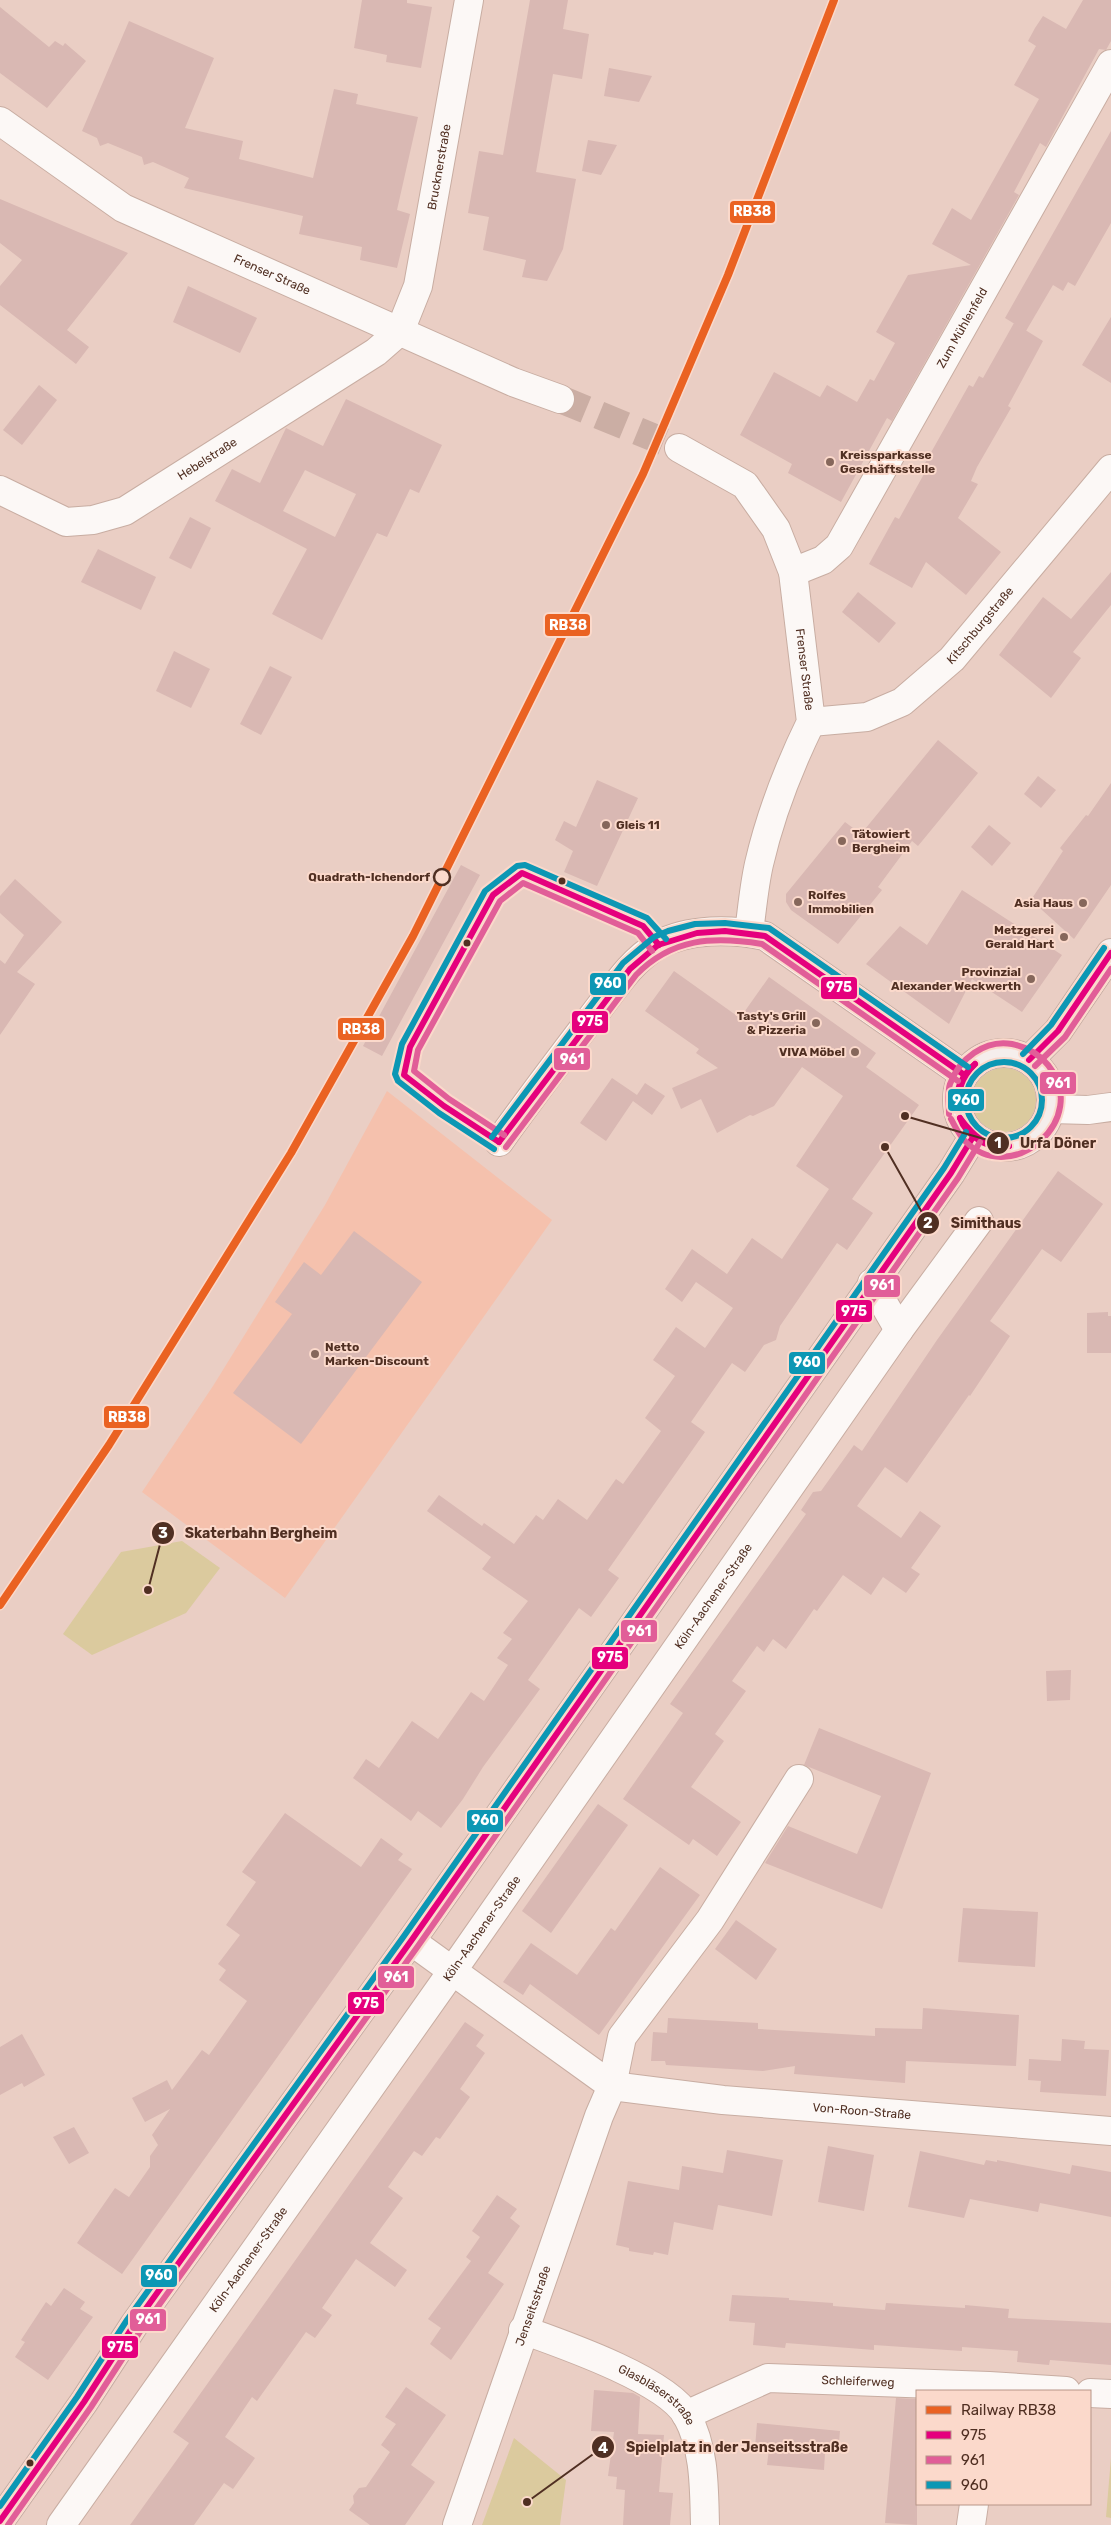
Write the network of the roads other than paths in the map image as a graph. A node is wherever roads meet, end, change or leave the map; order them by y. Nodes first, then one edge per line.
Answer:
1 (469, 0) edge
2 (1111, 64) edge
3 (0, 120) edge
4 (400, 331) junction
5 (560, 399) tunnel mouth
6 (679, 448) tunnel mouth
7 (1111, 469) edge
8 (0, 490) edge
9 (793, 572) junction
10 (811, 722) junction
11 (749, 932) junction
12 (1111, 953) edge
13 (1029, 1060) junction
14 (963, 1074) junction
15 (1111, 1107) edge
16 (1051, 1109) junction
17 (973, 1137) junction
18 (499, 1142) dead end
19 (979, 1222) dead end
20 (872, 1283) junction
21 (899, 1330) junction
22 (799, 1779) dead end
23 (411, 1941) junction
24 (452, 1970) junction
25 (612, 2086) junction
26 (1111, 2131) edge
27 (523, 2330) junction
28 (989, 2388) edge
29 (1040, 2390) edge
30 (1091, 2393) edge
31 (1111, 2394) edge
32 (686, 2415) junction
33 (974, 2505) edge
34 (0, 2521) edge
35 (61, 2525) edge
36 (457, 2525) edge
37 (705, 2525) edge
38 (971, 2525) edge

1 - 4 street, Brucknerstraße
2 - 9 street, Zum Mühlenfeld
3 - 4 street, Frenser Straße
4 - 5 street, Frenser Straße
4 - 8 street, Hebelstraße
6 - 9 street, Frenser Straße
7 - 10 street, Kitschburgstraße
9 - 10 street, Frenser Straße
10 - 11 street, Frenser Straße
11 - 14 street
11 - 18 street
12 - 13 main road
13 - 14 main road
13 - 16 main road
14 - 17 main road
15 - 16 street
16 - 17 main road
17 - 20 main road
19 - 21 street, Köln-Aachener-Straße
20 - 21 street
20 - 23 main road
21 - 24 street, Köln-Aachener-Straße
22 - 25 street
23 - 24 street, Von-Roon-Straße
23 - 34 main road
24 - 25 street, Von-Roon-Straße
24 - 35 street, Köln-Aachener-Straße
25 - 26 street, Von-Roon-Straße
25 - 27 street, Jenseitsstraße
27 - 32 street, Glasbläserstraße
27 - 36 street, Jenseitsstraße
28 - 29 street, Schleiferweg
28 - 32 street, Schleiferweg
30 - 31 street
32 - 37 street, Glasbläserstraße
33 - 38 street

